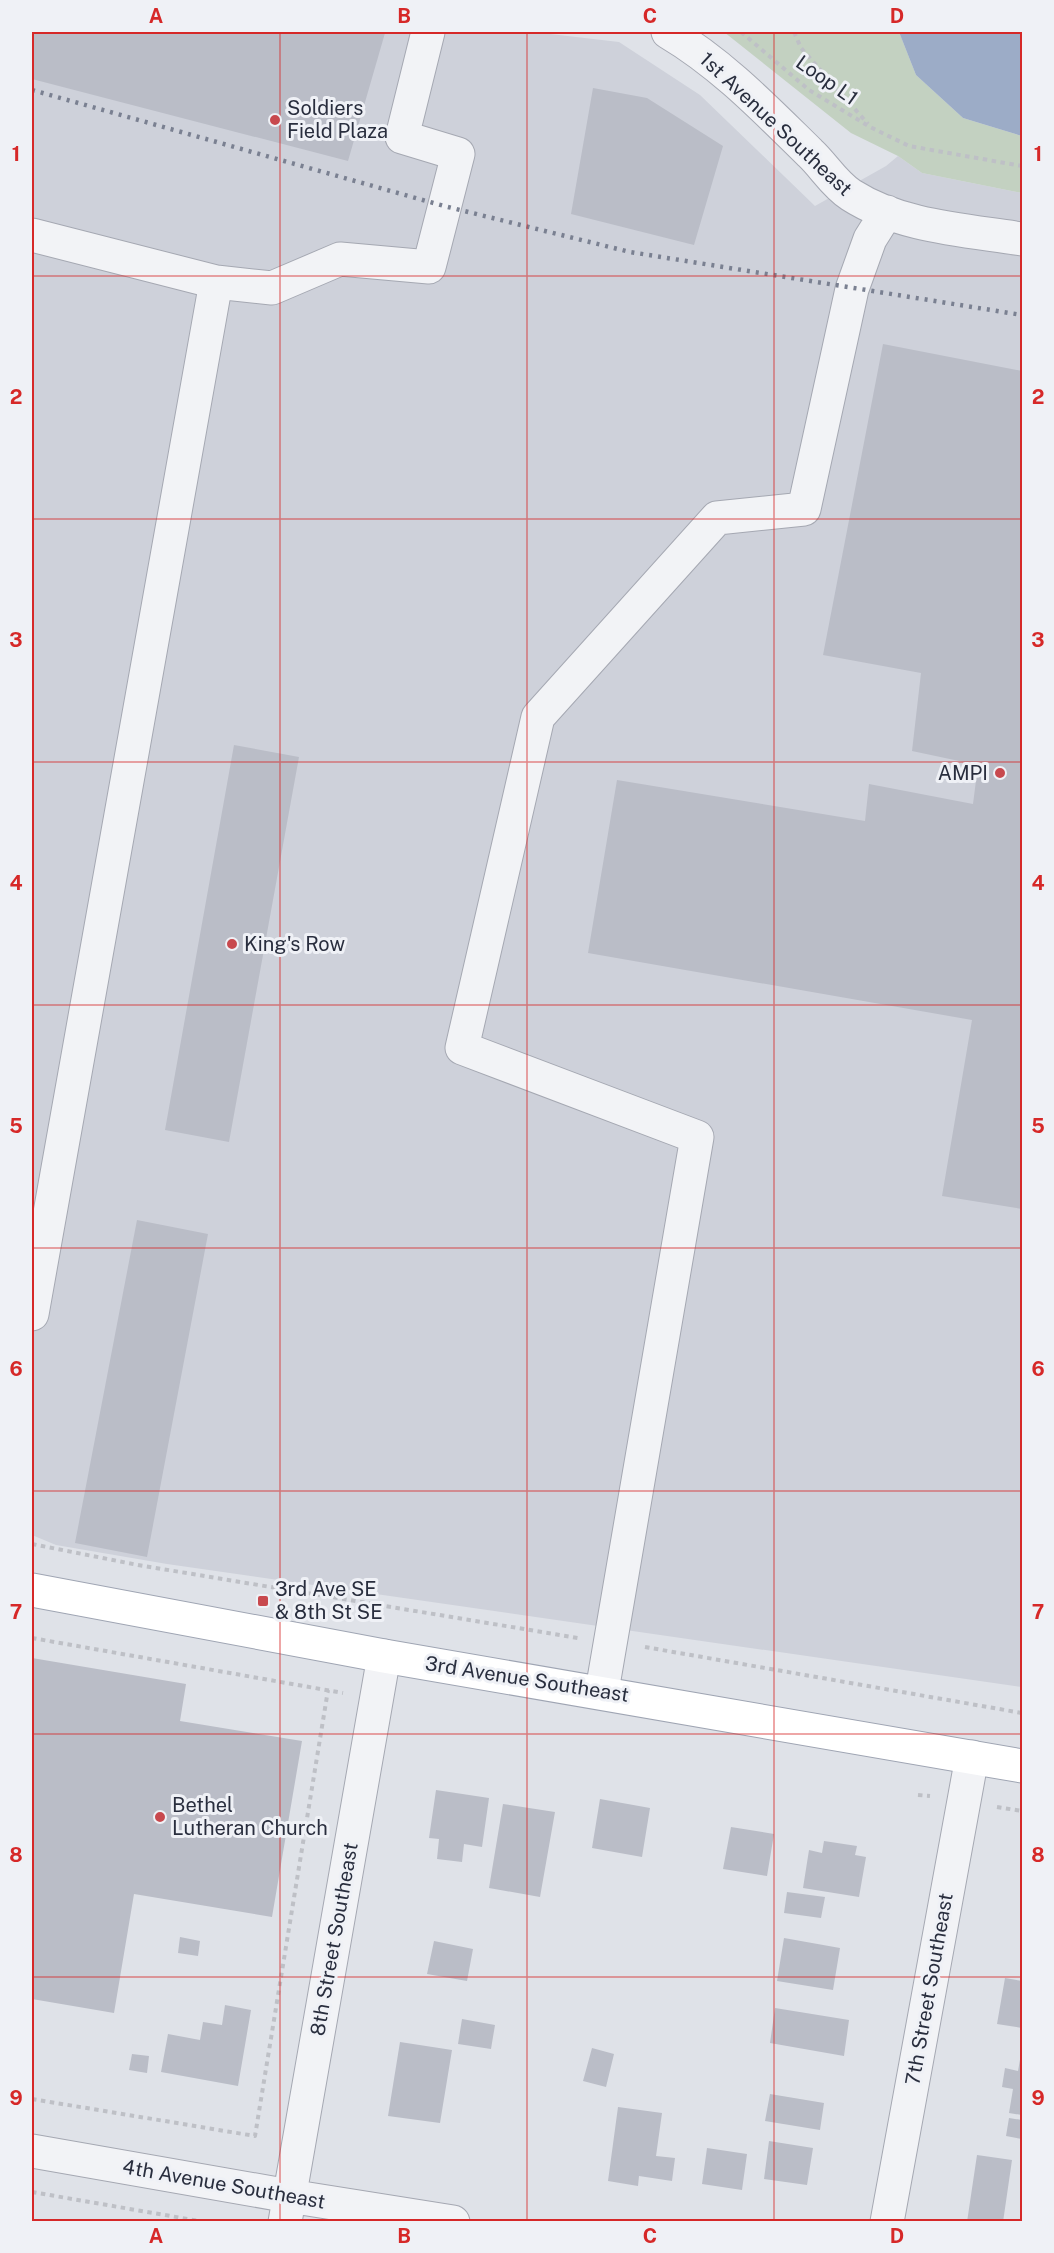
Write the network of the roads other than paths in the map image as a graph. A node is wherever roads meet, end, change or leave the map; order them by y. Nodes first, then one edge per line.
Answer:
1 (428, 32) edge
2 (668, 32) edge
3 (887, 212) junction
4 (32, 235) edge
5 (1023, 239) edge
6 (216, 282) junction
7 (32, 1314) edge
8 (32, 1590) edge
9 (384, 1656) junction
10 (602, 1691) junction
11 (972, 1757) junction
12 (1023, 1766) edge
13 (32, 2151) edge
14 (287, 2209) edge
15 (453, 2222) edge
16 (887, 2222) edge

1 - 6 street
2 - 3 street, 1st Avenue Southeast
3 - 5 street, 1st Avenue Southeast
3 - 10 street
4 - 6 street
6 - 7 street
8 - 9 main road, 3rd Avenue Southeast
9 - 10 main road, 3rd Avenue Southeast
9 - 14 street, 8th Street Southeast
10 - 11 main road, 3rd Avenue Southeast
11 - 12 main road, 3rd Avenue Southeast
11 - 16 street, 7th Street Southeast
13 - 14 street, 4th Avenue Southeast
14 - 15 street, 4th Avenue Southeast

